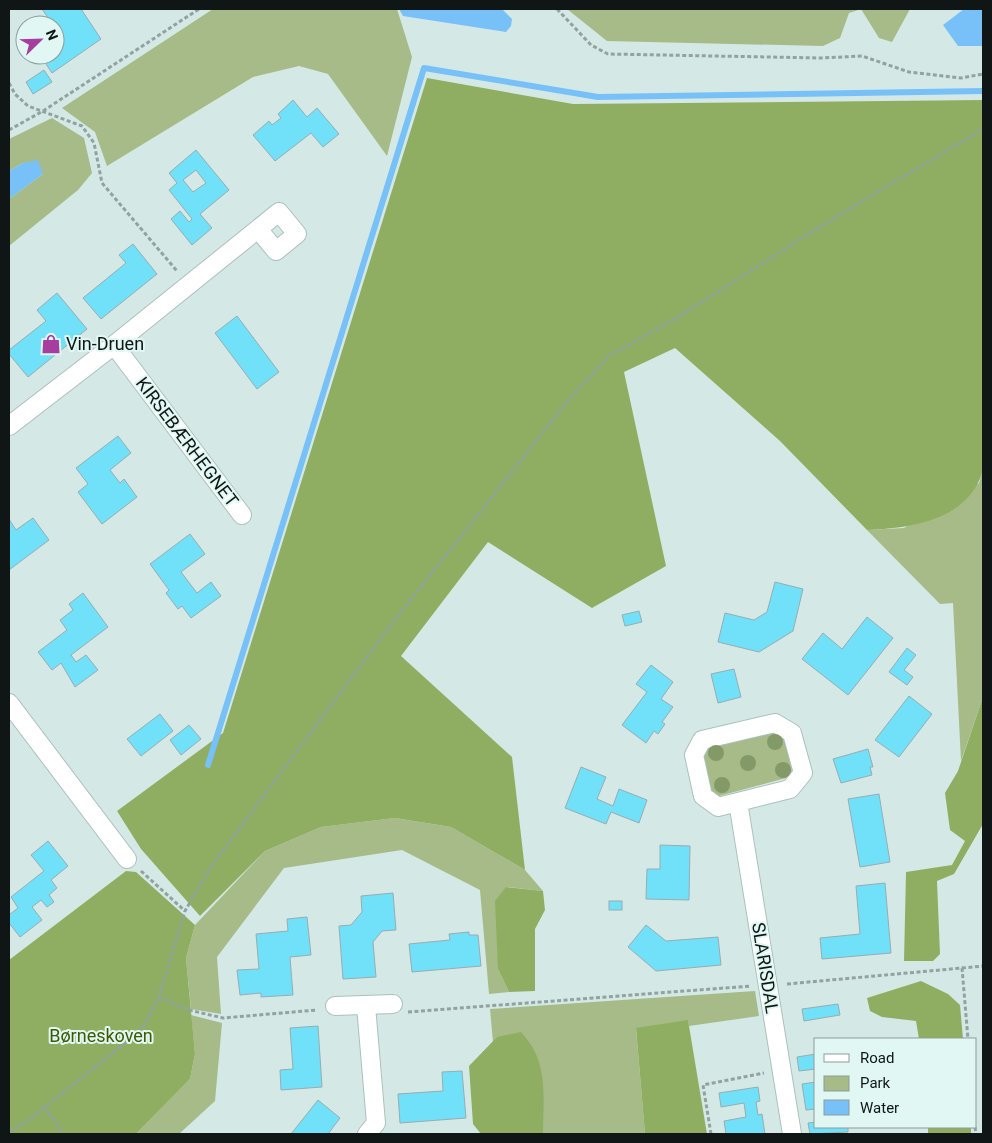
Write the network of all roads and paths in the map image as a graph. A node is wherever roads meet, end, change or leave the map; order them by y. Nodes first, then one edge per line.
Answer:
1 (199, 9) edge
2 (557, 9) edge
3 (983, 74) edge
4 (9, 83) edge
5 (43, 111) junction
6 (983, 129) edge
7 (9, 130) edge
8 (258, 229) dead end
9 (189, 284) junction
10 (114, 345) junction
11 (9, 426) edge
12 (242, 515) dead end
13 (9, 704) edge
14 (738, 802) junction
15 (127, 859) joint
16 (184, 911) junction
17 (983, 966) edge
18 (962, 968) junction
19 (768, 984) junction
20 (158, 997) junction
21 (393, 1004) joint
22 (335, 1006) joint
23 (366, 1006) junction
24 (968, 1038) edge
25 (782, 1070) junction
26 (44, 1107) junction
27 (9, 1131) edge
28 (64, 1134) edge
29 (367, 1134) edge
30 (711, 1134) edge
31 (792, 1134) edge

1 - 5 path
2 - 3 path
4 - 5 path
5 - 7 path
5 - 9 path
6 - 16 path
8 - 9 street
9 - 10 street
10 - 11 street
10 - 12 street, KIRSEBÆRHEGNET
13 - 15 street
14 - 14 street
14 - 19 street, SLARISDAL
15 - 16 path
16 - 20 path
17 - 18 path
18 - 19 path
18 - 24 path
19 - 21 path
19 - 25 street, SLARISDAL
20 - 22 path
20 - 26 path
21 - 23 street
22 - 23 street
23 - 29 street
25 - 30 path
25 - 31 street, SLARISDAL
26 - 27 path
26 - 28 path

